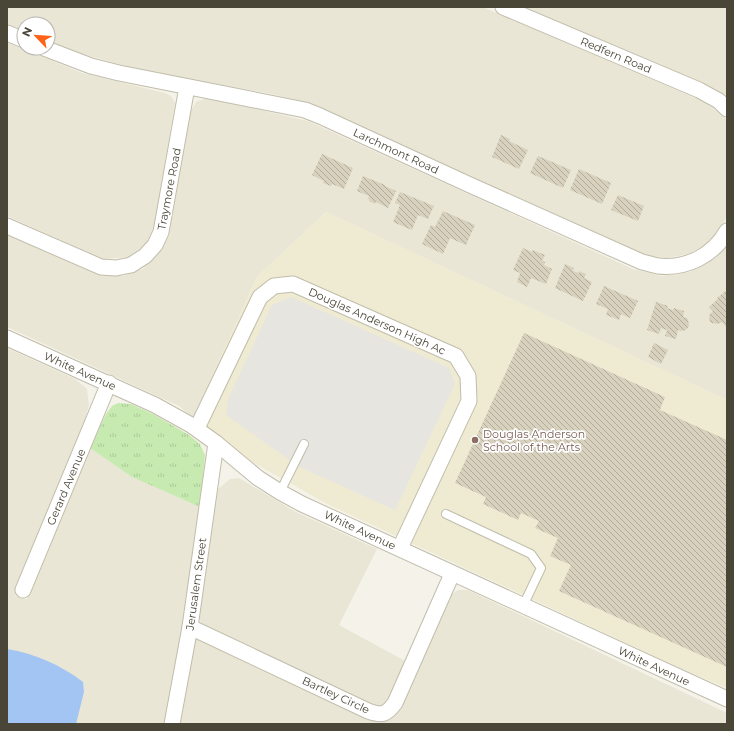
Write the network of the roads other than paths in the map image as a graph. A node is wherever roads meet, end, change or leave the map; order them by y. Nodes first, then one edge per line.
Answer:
1 (503, 7) edge
2 (56, 53) edge
3 (187, 87) junction
4 (727, 109) edge
5 (7, 226) edge
6 (727, 231) edge
7 (7, 338) edge
8 (109, 383) junction
9 (197, 428) junction
10 (216, 443) junction
11 (304, 444) dead end
12 (280, 492) junction
13 (446, 514) dead end
14 (400, 548) junction
15 (452, 574) junction
16 (23, 590) dead end
17 (523, 606) junction
18 (190, 627) junction
19 (727, 699) edge
20 (172, 724) edge

1 - 4 street, Redfern Road
2 - 3 street, Larchmont Road
3 - 5 street, Traymore Road
3 - 6 street, Larchmont Road
7 - 8 street, White Avenue
8 - 9 street, White Avenue
8 - 16 street, Gerard Avenue
9 - 10 street, White Avenue
9 - 14 street, Douglas Anderson High Ac
10 - 12 street, White Avenue
10 - 18 street, Jerusalem Street
11 - 12 lane
12 - 14 street, White Avenue
13 - 17 lane
14 - 15 street, White Avenue
15 - 17 street, White Avenue
15 - 18 street, Bartley Circle
17 - 19 street, White Avenue
18 - 20 street, Jerusalem Street

